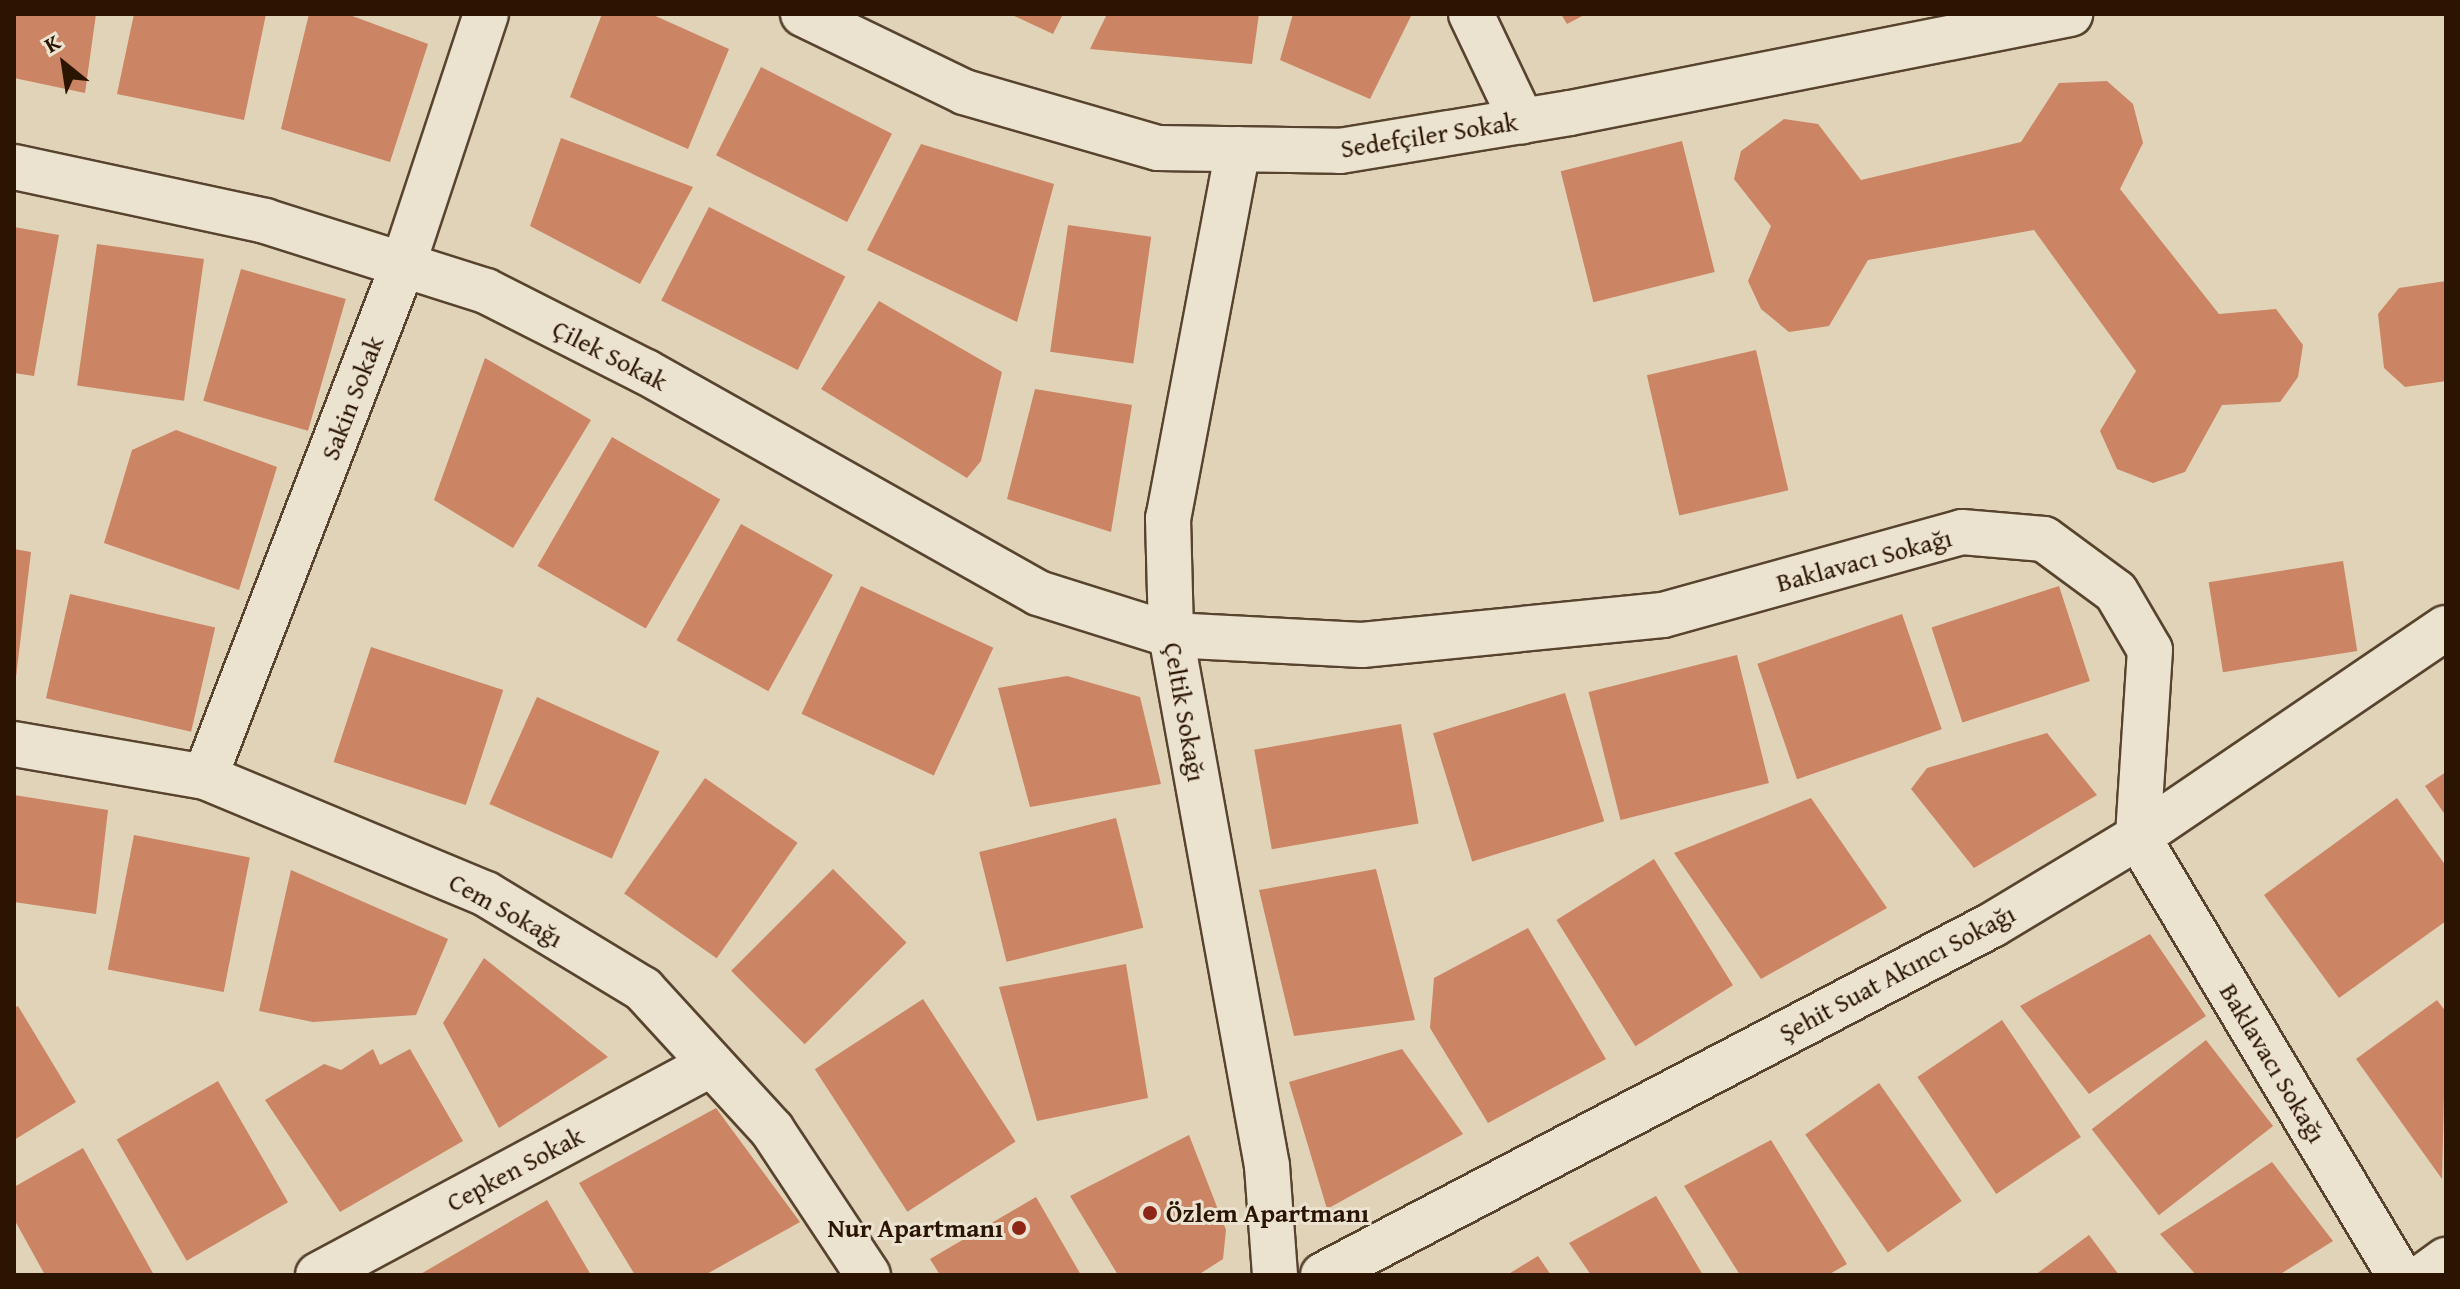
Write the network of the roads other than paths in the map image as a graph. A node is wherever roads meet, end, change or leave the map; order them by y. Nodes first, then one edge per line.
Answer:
1 (486, 14) edge
2 (803, 14) edge
3 (1471, 14) edge
4 (2070, 14) edge
5 (1522, 121) junction
6 (1238, 149) junction
7 (14, 167) edge
8 (404, 262) junction
9 (2446, 628) edge
10 (1171, 635) junction
11 (14, 744) edge
12 (205, 777) junction
13 (2138, 837) junction
14 (711, 1064) junction
15 (2446, 1260) edge
16 (318, 1275) edge
17 (868, 1275) edge
18 (1275, 1275) edge
19 (1323, 1275) edge
20 (2399, 1275) edge
21 (2425, 1275) edge

1 - 8 street, Sakin Sokak
2 - 6 street, Sedefçiler Sokak
3 - 5 street
4 - 5 street, Sedefçiler Sokak
5 - 6 street, Sedefçiler Sokak
6 - 10 street, Çeltik Sokağı
7 - 8 street, Çilek Sokak
8 - 10 street, Çilek Sokak
8 - 12 street, Sakin Sokak
9 - 13 street, Şehit Suat Akıncı Sokağı
10 - 13 street, Baklavacı Sokağı
10 - 18 street, Çeltik Sokağı
11 - 12 street, Cem Sokağı
12 - 14 street, Cem Sokağı
13 - 19 street, Şehit Suat Akıncı Sokağı
13 - 20 street, Baklavacı Sokağı
14 - 16 street, Cepken Sokak
14 - 17 street, Cem Sokağı
15 - 21 street

